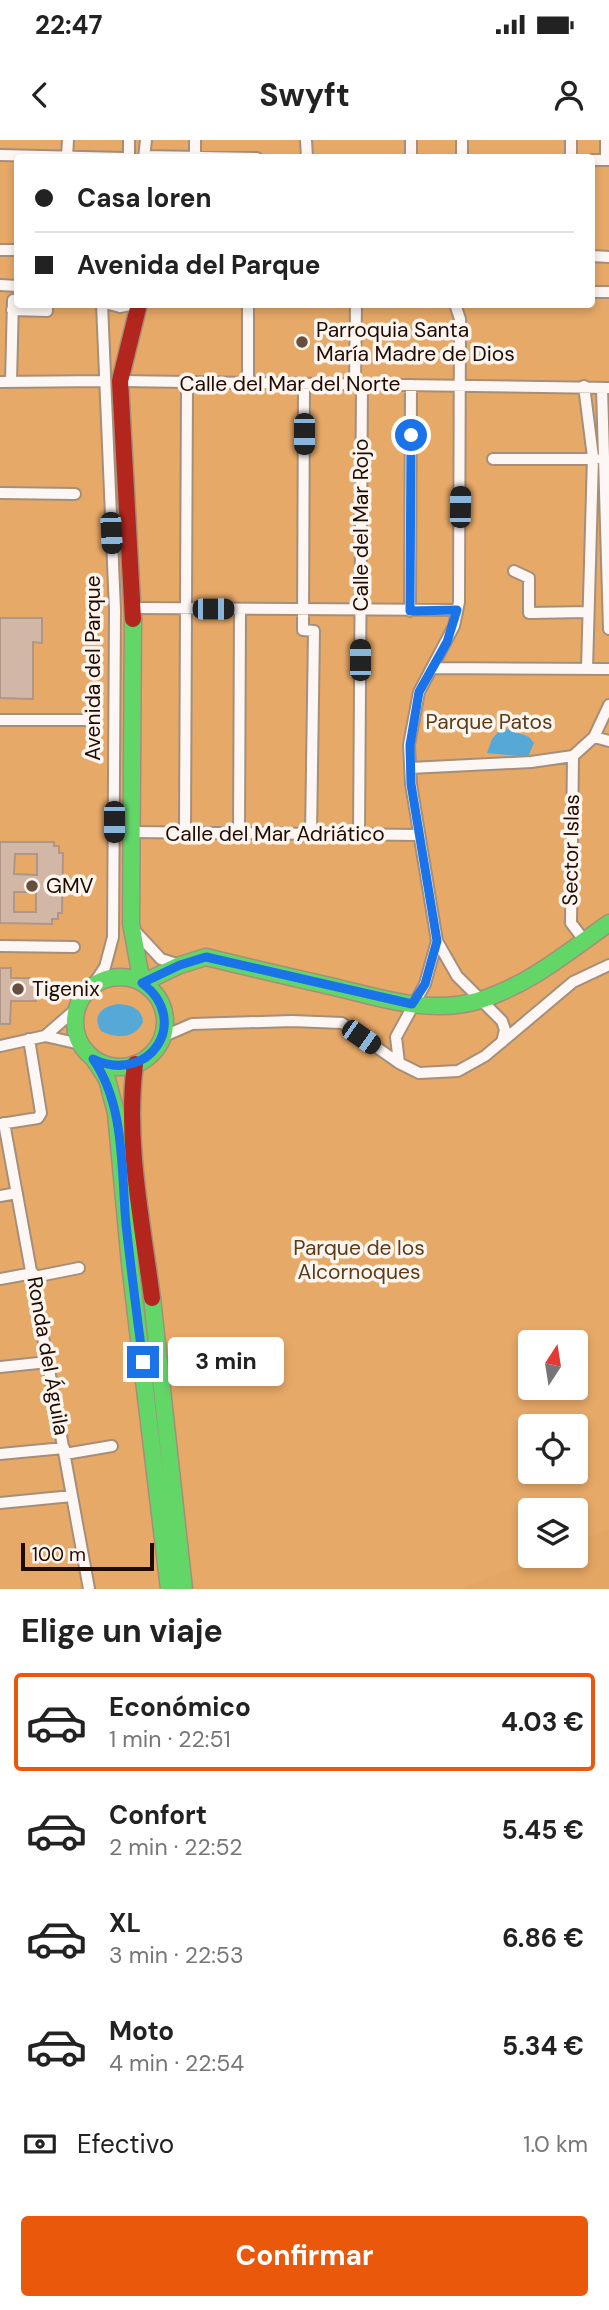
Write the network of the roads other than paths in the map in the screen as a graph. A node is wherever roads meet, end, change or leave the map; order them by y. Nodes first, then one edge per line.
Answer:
1 (606, 140) edge
2 (608, 160) edge
3 (15, 308) edge
4 (15, 308) edge
5 (28, 308) edge
6 (47, 308) edge
7 (103, 308) edge
8 (136, 308) edge
9 (248, 308) edge
10 (356, 308) edge
11 (456, 308) edge
12 (464, 308) edge
13 (460, 319) junction
14 (19, 370) dead end
15 (112, 381) junction
16 (6, 382) edge
17 (187, 383) junction
18 (248, 383) junction
19 (304, 384) junction
20 (358, 384) junction
21 (411, 384) junction
22 (460, 384) junction
23 (584, 386) junction
24 (606, 388) edge
25 (593, 457) junction
26 (493, 459) dead end
27 (607, 462) edge
28 (0, 493) edge
29 (75, 494) dead end
30 (514, 571) dead end
31 (133, 608) junction
32 (186, 609) junction
33 (240, 610) junction
34 (303, 610) junction
35 (360, 610) junction
36 (457, 610) junction
37 (410, 611) junction
38 (587, 612) junction
39 (609, 629) edge
40 (433, 668) junction
41 (609, 668) edge
42 (587, 669) junction
43 (609, 705) edge
44 (0, 720) edge
45 (93, 720) dead end
46 (594, 737) junction
47 (609, 741) edge
48 (573, 756) junction
49 (410, 768) junction
50 (130, 832) junction
51 (185, 834) junction
52 (239, 834) junction
53 (311, 835) junction
54 (359, 835) junction
55 (419, 835) junction
56 (131, 923) junction
57 (609, 923) edge
58 (584, 940) junction
59 (437, 941) junction
60 (0, 946) edge
61 (74, 947) dead end
62 (180, 965) junction
63 (609, 965) edge
64 (142, 983) junction
65 (93, 985) junction
66 (480, 1000) junction
67 (412, 1004) junction
68 (76, 1009) junction
69 (45, 1036) junction
70 (162, 1037) junction
71 (29, 1039) junction
72 (502, 1042) junction
73 (80, 1044) junction
74 (0, 1045) edge
75 (93, 1059) junction
76 (399, 1063) junction
77 (135, 1064) junction
78 (2, 1124) edge
79 (18, 1193) junction
80 (0, 1196) edge
81 (79, 1268) dead end
82 (33, 1275) junction
83 (0, 1279) edge
84 (48, 1362) junction
85 (0, 1367) edge
86 (112, 1446) dead end
87 (64, 1451) junction
88 (0, 1454) edge
89 (72, 1496) junction
90 (0, 1503) edge
91 (89, 1589) edge
92 (169, 1589) edge
93 (184, 1589) edge

1 - 2 street
3 - 14 street
4 - 16 street
5 - 6 street
7 - 15 street, Avenida del Parque
8 - 15 street, Avenida del Parque
9 - 18 street
10 - 20 street, Calle del Mar Rojo
11 - 13 street
12 - 13 street
13 - 22 street
15 - 16 street, Calle del Mar del Norte
15 - 17 street, Calle del Mar del Norte
15 - 31 street, Avenida del Parque
15 - 65 street, Avenida del Parque
17 - 18 street, Calle del Mar del Norte
17 - 32 street
18 - 19 street, Calle del Mar del Norte
19 - 20 street, Calle del Mar del Norte
19 - 34 street
20 - 21 street, Calle del Mar del Norte
20 - 35 street, Calle del Mar Rojo
21 - 22 street, Calle del Mar del Norte
21 - 37 street
22 - 23 street
22 - 36 street
23 - 24 street
23 - 25 street
24 - 27 street
25 - 26 street
25 - 27 street
25 - 38 street
27 - 39 street
28 - 29 street
30 - 38 street
31 - 32 street
31 - 50 street, Avenida del Parque
32 - 33 street
32 - 51 street
33 - 34 street
33 - 52 street
34 - 35 street
34 - 53 street
35 - 37 street
35 - 54 street, Calle del Mar Rojo
36 - 37 street
36 - 40 street
38 - 42 street
40 - 42 street
40 - 49 street
41 - 42 street
43 - 46 street
44 - 45 street
46 - 47 street
46 - 48 street
48 - 49 street
48 - 58 street, Sector Islas
49 - 55 street
50 - 51 street, Calle del Mar Adriático
50 - 56 street, Avenida del Parque
51 - 52 street, Calle del Mar Adriático
52 - 53 street, Calle del Mar Adriático
53 - 54 street, Calle del Mar Adriático
54 - 55 street, Calle del Mar Adriático
55 - 59 street
56 - 62 street
56 - 64 street, Avenida del Parque
57 - 58 street
58 - 66 street
59 - 66 street
59 - 67 street
60 - 61 street
62 - 64 street
62 - 67 street
63 - 72 street
64 - 65 street
64 - 70 street
65 - 68 street
66 - 67 street
66 - 72 street
67 - 76 street
68 - 69 street
68 - 73 street
69 - 71 street
69 - 73 street
70 - 76 street
70 - 77 street
71 - 74 street
71 - 78 street
72 - 76 street
73 - 75 street
75 - 77 street
75 - 92 street
77 - 93 street
78 - 79 street, Ronda del Águila
79 - 80 street
79 - 82 street, Ronda del Águila
81 - 82 street
82 - 83 street
82 - 84 street, Ronda del Águila
84 - 85 street
84 - 87 street, Ronda del Águila
86 - 87 street
87 - 88 street
87 - 89 street, Ronda del Águila
89 - 90 street
89 - 91 street, Ronda del Águila

